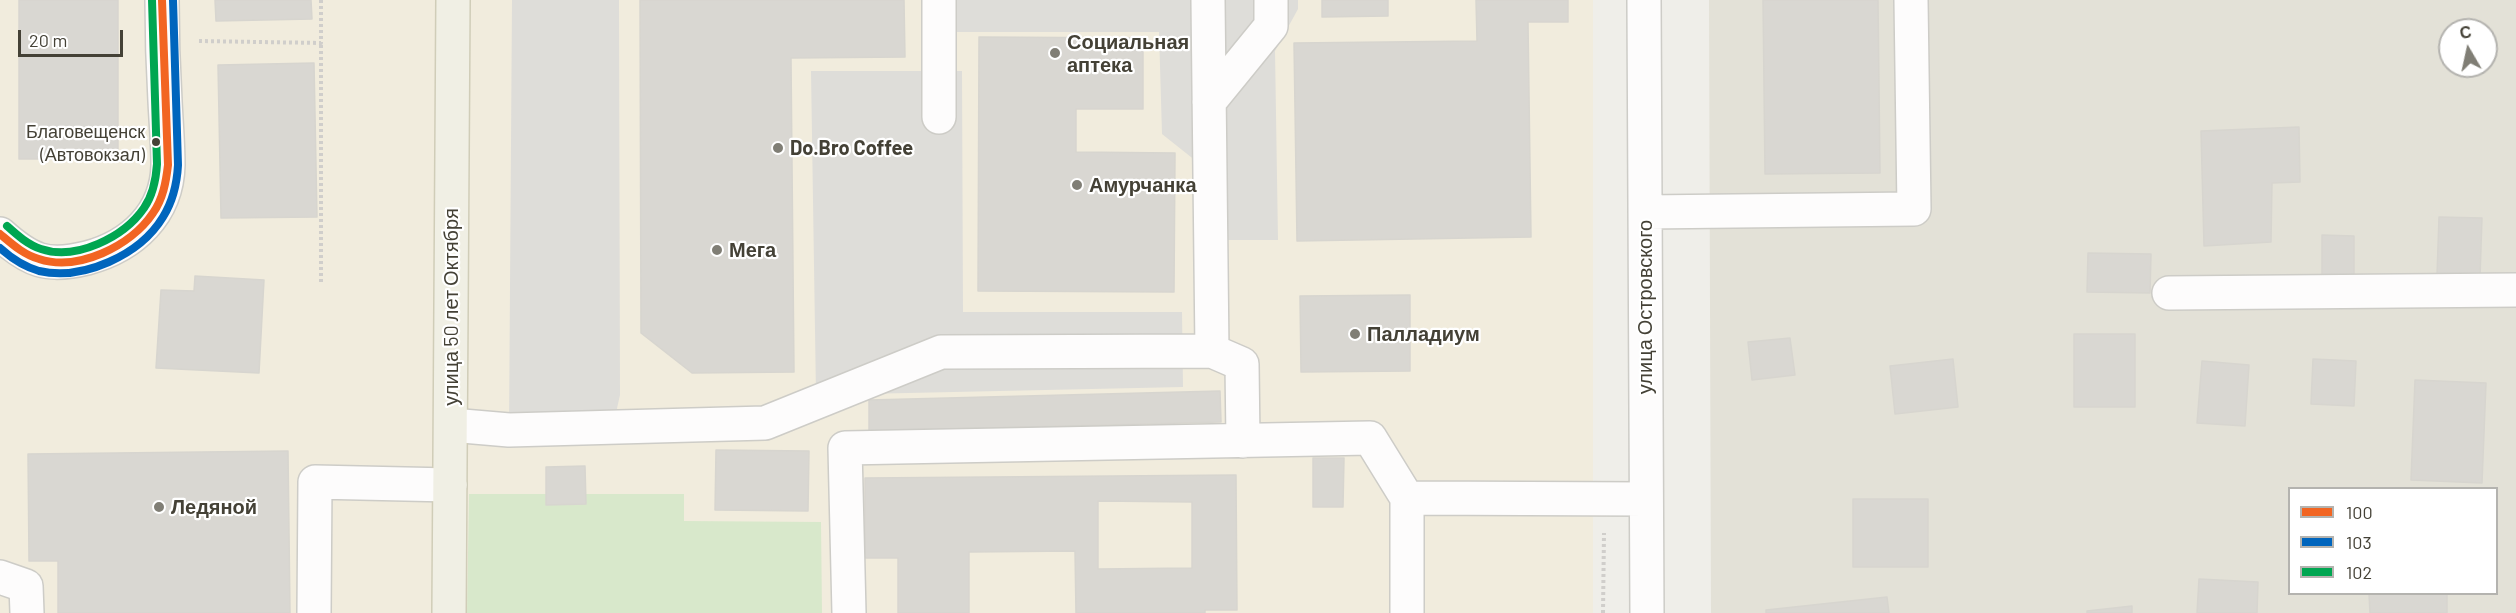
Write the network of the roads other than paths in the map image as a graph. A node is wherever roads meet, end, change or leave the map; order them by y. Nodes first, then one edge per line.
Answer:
1 (162, 0) edge
2 (453, 0) edge
3 (939, 0) edge
4 (1208, 0) edge
5 (1271, 0) edge
6 (1644, 0) edge
7 (1911, 0) edge
8 (1209, 102) junction
9 (939, 117) dead end
10 (1645, 212) junction
11 (0, 234) edge
12 (2516, 290) edge
13 (2169, 293) dead end
14 (1212, 351) junction
15 (451, 425) junction
16 (1243, 441) junction
17 (450, 485) junction
18 (1407, 498) junction
19 (1646, 499) junction
20 (0, 578) edge
21 (27, 613) edge
22 (314, 613) edge
23 (449, 613) edge
24 (849, 613) edge
25 (1407, 613) edge
26 (1647, 613) edge

1 - 11 street
2 - 15 main road, улица 50 лет Октября
3 - 9 street
4 - 8 street
5 - 8 street
6 - 10 street, улица Островского
7 - 10 street
8 - 14 street
10 - 19 street, улица Островского
12 - 13 street
14 - 15 street
14 - 16 street
15 - 17 main road, улица 50 лет Октября
16 - 18 street
16 - 24 street
17 - 22 street
17 - 23 main road, улица 50 лет Октября
18 - 19 street
18 - 25 street
19 - 26 street, улица Островского
20 - 21 street

